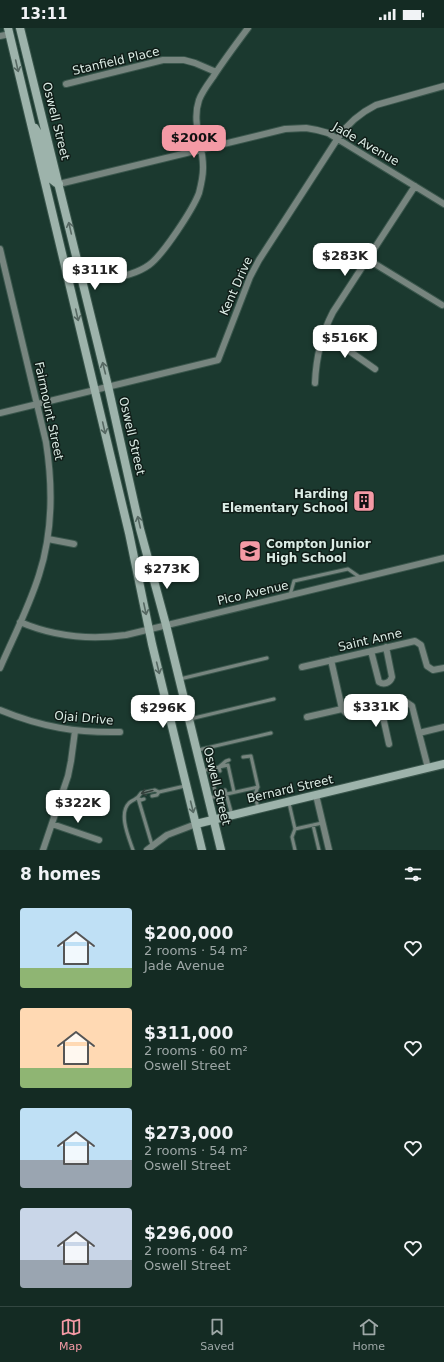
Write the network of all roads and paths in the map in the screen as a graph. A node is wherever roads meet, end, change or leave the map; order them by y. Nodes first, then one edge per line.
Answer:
1 (20, 28) edge
2 (248, 28) edge
3 (9, 31) edge
4 (0, 36) edge
5 (216, 72) junction
6 (66, 84) dead end
7 (444, 86) edge
8 (39, 106) junction
9 (30, 121) junction
10 (338, 138) junction
11 (201, 150) junction
12 (59, 184) junction
13 (415, 186) junction
14 (444, 204) edge
15 (0, 248) edge
16 (367, 259) junction
17 (110, 279) dead end
18 (442, 305) dead end
19 (321, 339) junction
20 (375, 369) dead end
21 (315, 383) dead end
22 (108, 386) junction
23 (95, 390) junction
24 (37, 404) junction
25 (0, 413) edge
26 (48, 539) junction
27 (74, 544) dead end
28 (444, 558) edge
29 (361, 578) junction
30 (290, 595) junction
31 (20, 622) junction
32 (166, 625) junction
33 (150, 630) junction
34 (386, 647) junction
35 (371, 651) junction
36 (267, 658) dead end
37 (331, 660) junction
38 (302, 667) dead end
39 (0, 668) edge
40 (444, 668) edge
41 (178, 679) junction
42 (274, 699) dead end
43 (381, 708) junction
44 (342, 709) junction
45 (0, 710) edge
46 (307, 717) dead end
47 (188, 720) junction
48 (444, 727) edge
49 (75, 731) junction
50 (120, 732) dead end
51 (271, 733) dead end
52 (419, 733) junction
53 (389, 744) dead end
54 (196, 751) junction
55 (242, 758) dead end
56 (229, 760) dead end
57 (444, 764) edge
58 (219, 767) junction
59 (428, 768) junction
60 (210, 769) junction
61 (201, 771) junction
62 (220, 772) dead end
63 (187, 786) junction
64 (258, 787) junction
65 (160, 792) junction
66 (226, 792) junction
67 (234, 792) junction
68 (316, 795) junction
69 (152, 796) dead end
70 (212, 797) junction
71 (138, 798) junction
72 (144, 799) dead end
73 (288, 802) junction
74 (258, 809) junction
75 (232, 815) junction
76 (213, 819) junction
77 (322, 823) junction
78 (52, 824) junction
79 (196, 824) junction
80 (314, 825) junction
81 (295, 829) junction
82 (99, 840) dead end
83 (152, 845) junction
84 (43, 850) edge
85 (133, 850) edge
86 (147, 850) edge
87 (202, 850) edge
88 (221, 850) edge
89 (295, 850) edge
90 (319, 850) edge
91 (327, 850) edge

1 - 8 main road, Oswell Street
2 - 5 street
3 - 4 street
3 - 8 main road
3 -> 9 main road, Oswell Street
5 - 6 street, Stanfield Place
5 - 11 street
7 - 10 street, Kent Drive
8 - 12 main road, Oswell Street
9 - 12 main road
9 -> 23 main road, Oswell Street
10 - 11 street, Jade Avenue
10 - 13 street, Jade Avenue
10 - 22 street, Kent Drive
11 - 12 street, Jade Avenue
11 - 17 street
22 -> 12 main road, Oswell Street
13 - 14 street, Jade Avenue
13 - 16 street
15 - 24 street, Fairmount Street
16 - 18 street
16 - 19 street
19 - 20 street
19 - 21 street
22 - 23 street, Kent Drive
32 -> 22 main road, Oswell Street
23 - 24 street, Kent Drive
23 -> 33 main road, Oswell Street
24 - 25 street, Kent Drive
24 - 26 street, Fairmount Street
26 - 27 street
26 - 31 street, Fairmount Street
28 - 29 street, Pico Avenue
29 - 30 street, Pico Avenue
29 - 30 lane
30 - 32 street, Pico Avenue
31 - 33 street, Pico Avenue
31 - 39 street, Fairmount Street
32 - 33 street, Pico Avenue
32 - 41 main road, Oswell Street
33 -> 63 main road, Oswell Street
34 - 35 street, Saint Anne
34 - 35 street
34 - 40 street, Saint Anne
35 - 37 street, Saint Anne
36 - 41 lane
37 - 38 street, Saint Anne
37 - 44 street
41 - 47 main road, Oswell Street
42 - 47 lane
43 - 44 street
43 - 52 street
43 - 53 street
44 - 46 street
45 - 49 street, Ojai Drive
47 - 54 main road, Oswell Street
48 - 52 street
49 - 50 street, Ojai Drive
49 - 78 street
51 - 54 lane
52 - 59 street
54 - 61 main road, Oswell Street
55 - 64 lane
56 - 58 lane
57 - 59 main road, Bernard Street
58 - 60 lane
58 - 62 lane
58 - 67 lane
59 - 68 main road, Bernard Street
60 - 61 lane
60 - 70 lane
61 - 70 main road, Oswell Street
63 - 65 lane
63 -> 79 main road, Oswell Street
64 - 67 lane
64 - 74 lane
65 - 69 lane
65 -> 71 lane
66 - 67 lane
66 - 70 lane
66 - 75 lane
68 - 73 main road, Bernard Street
68 - 77 street
70 - 76 main road, Oswell Street
71 - 72 lane
71 - 83 lane
71 - 85 lane
73 - 74 main road, Bernard Street
73 - 81 lane
74 - 75 main road, Bernard Street
75 - 76 main road, Bernard Street
76 - 79 main road, Bernard Street
76 - 88 main road, Oswell Street
77 - 80 lane
77 - 91 street
78 - 82 street
78 - 84 street
79 - 83 street, Bernard Street
79 - 87 main road, Oswell Street
80 - 81 lane
80 - 90 lane
81 - 89 lane
83 - 86 street, Bernard Street

